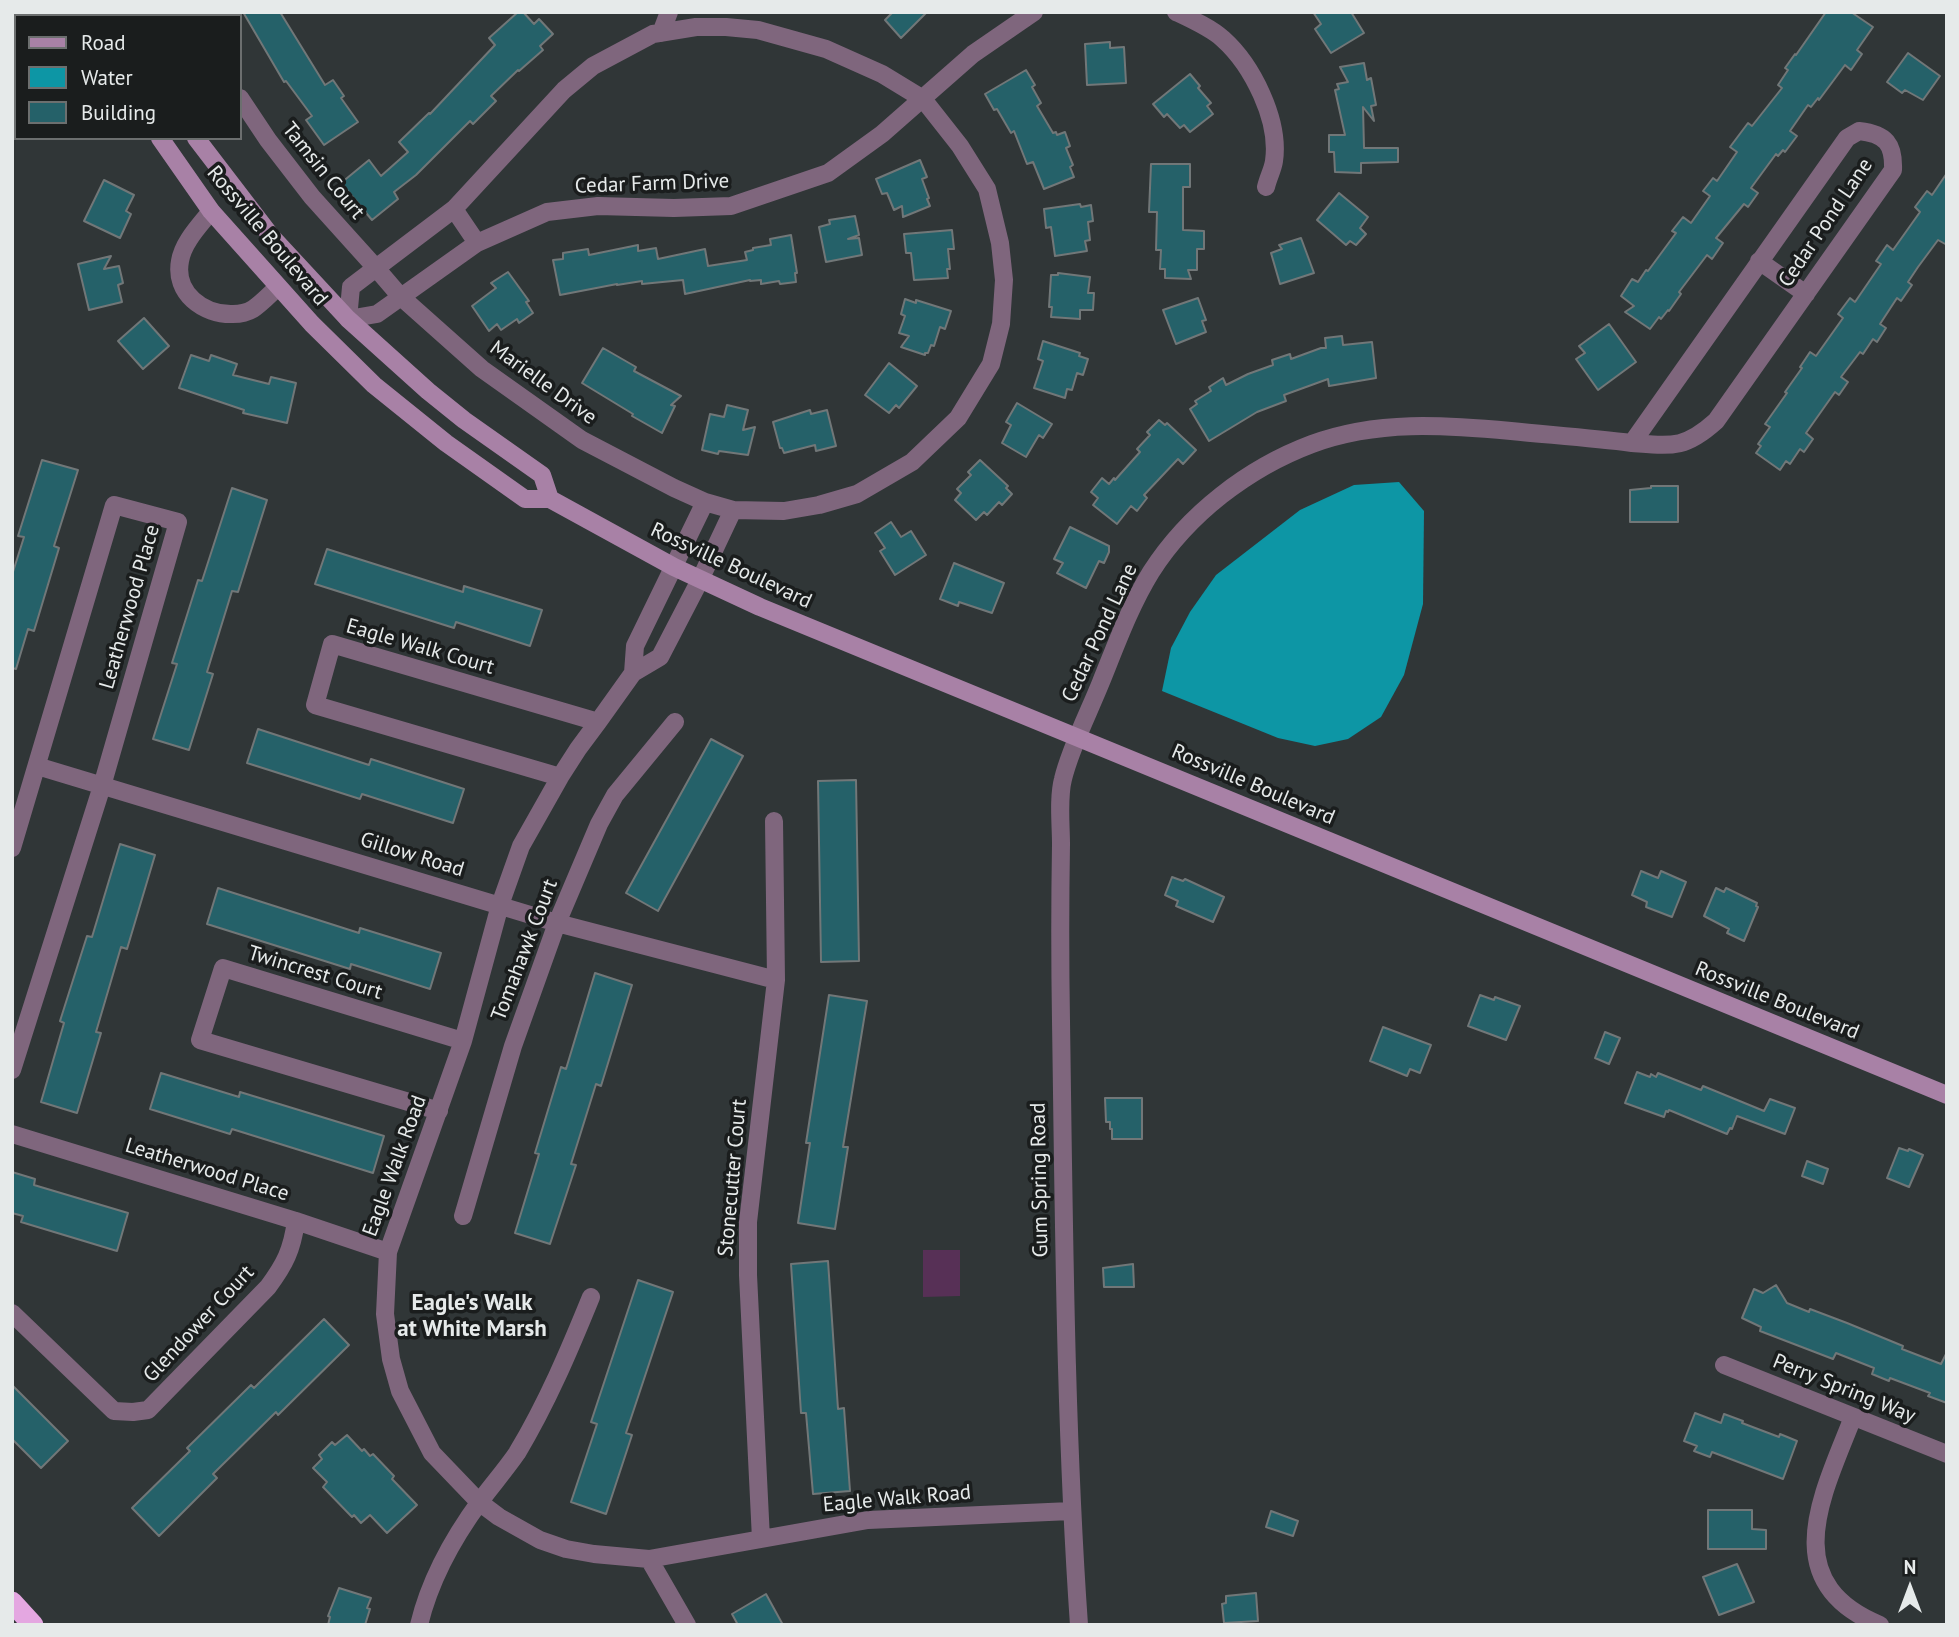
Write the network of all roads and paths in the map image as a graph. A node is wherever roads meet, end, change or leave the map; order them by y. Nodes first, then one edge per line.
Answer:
1 (669, 12) edge
2 (721, 12) edge
3 (1034, 12) edge
4 (1176, 12) edge
5 (734, 28) junction
6 (661, 33) junction
7 (923, 99) junction
8 (242, 101) edge
9 (161, 140) edge
10 (198, 140) edge
11 (1266, 187) dead end
12 (454, 209) junction
13 (211, 211) junction
14 (477, 243) junction
15 (1759, 261) junction
16 (376, 268) junction
17 (278, 287) junction
18 (1806, 294) junction
19 (400, 296) junction
20 (348, 319) junction
21 (1632, 443) junction
22 (550, 499) junction
23 (705, 502) junction
24 (733, 510) junction
25 (674, 567) junction
26 (700, 580) junction
27 (633, 673) junction
28 (598, 722) junction
29 (675, 722) dead end
30 (1078, 737) junction
31 (37, 766) junction
32 (560, 777) junction
33 (102, 786) junction
34 (774, 821) dead end
35 (12, 848) edge
36 (500, 905) junction
37 (557, 923) junction
38 (776, 980) junction
39 (463, 1041) junction
40 (12, 1070) edge
41 (1947, 1095) edge
42 (439, 1111) junction
43 (12, 1135) edge
44 (463, 1216) dead end
45 (296, 1221) junction
46 (388, 1252) junction
47 (591, 1297) dead end
48 (12, 1313) edge
49 (1724, 1366) dead end
50 (1853, 1417) junction
51 (1947, 1454) edge
52 (479, 1502) junction
53 (1071, 1511) junction
54 (761, 1539) junction
55 (649, 1559) junction
56 (12, 1602) edge
57 (33, 1625) edge
58 (419, 1625) edge
59 (687, 1625) edge
60 (1079, 1625) edge
61 (1880, 1625) edge

1 - 6 street
2 - 5 street
3 - 7 street, Cedar Farm Drive
4 - 11 street
5 - 6 street
5 - 7 street
6 - 12 street
7 - 14 street, Cedar Farm Drive
7 - 24 street, Marielle Drive
8 - 16 street, Tamsin Court
9 - 13 main road, Rossville Boulevard
10 - 20 main road, Rossville Boulevard
12 - 14 street
12 - 16 street
13 - 17 main road, Rossville Boulevard
13 - 17 street
14 - 19 street, Cedar Farm Drive
15 - 18 street
15 - 18 street, Cedar Pond Lane
15 - 21 street, Cedar Pond Lane
16 - 19 street, Marielle Drive
16 - 20 street
17 - 22 main road, Rossville Boulevard
18 - 21 street, Cedar Pond Lane
19 - 20 street, Cedar Farm Drive
19 - 23 street, Marielle Drive
20 - 22 main road, Rossville Boulevard
21 - 30 street, Cedar Pond Lane
22 - 25 main road, Rossville Boulevard
23 - 24 street, Marielle Drive
23 - 25 street
24 - 26 street
25 - 26 main road, Rossville Boulevard
25 - 27 street, Eagle Walk Road
26 - 27 street, Eagle Walk Road
26 - 30 main road, Rossville Boulevard
27 - 28 street, Eagle Walk Road
28 - 32 street, Eagle Walk Road
28 - 32 street, Eagle Walk Court
29 - 37 street, Tomahawk Court
30 - 41 main road, Rossville Boulevard
30 - 53 street, Gum Spring Road
31 - 33 street, Gillow Road
31 - 33 street, Leatherwood Place
31 - 35 street, Leatherwood Place
32 - 36 street, Eagle Walk Road
33 - 36 street, Gillow Road
33 - 40 street, Leatherwood Place
34 - 38 street, Stonecutter Court
36 - 37 street, Gillow Road
36 - 39 street, Eagle Walk Road
37 - 38 street, Gillow Road
37 - 44 street, Tomahawk Court
38 - 54 street, Stonecutter Court
39 - 42 street, Eagle Walk Road
39 - 42 street, Twincrest Court
42 - 46 street, Eagle Walk Road
43 - 45 street, Leatherwood Place
45 - 46 street, Leatherwood Place
45 - 48 street, Glendower Court
46 - 52 street, Eagle Walk Road
47 - 52 street
49 - 50 street, Perry Spring Way
50 - 51 street, Perry Spring Way
50 - 61 street
52 - 55 street, Eagle Walk Road
52 - 58 street
53 - 54 street, Eagle Walk Road
53 - 60 street, Gum Spring Road
54 - 55 street, Eagle Walk Road
55 - 59 street
56 - 57 highway

